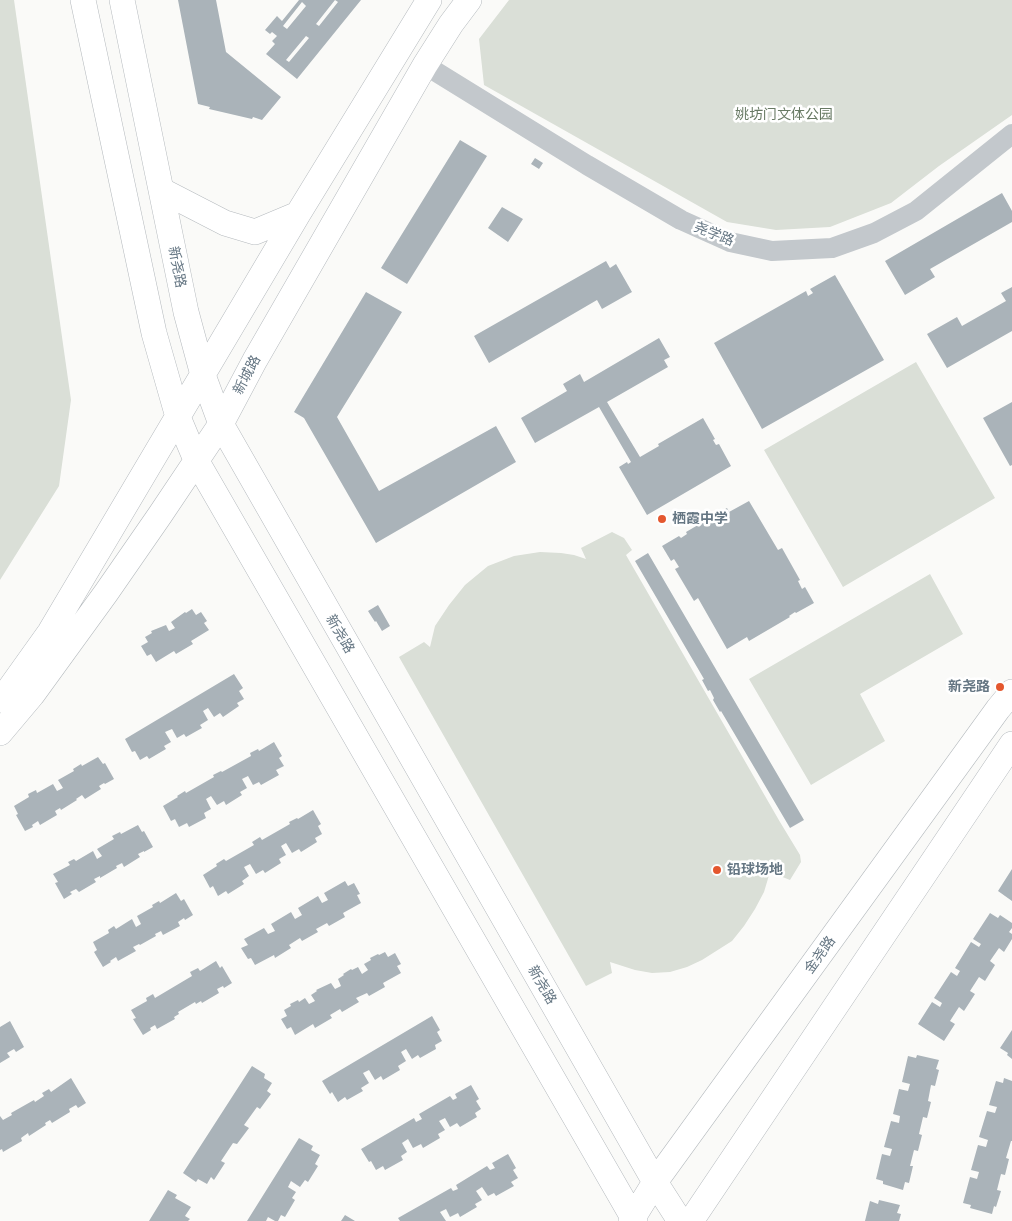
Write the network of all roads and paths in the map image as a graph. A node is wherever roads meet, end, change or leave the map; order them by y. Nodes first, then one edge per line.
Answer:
1 (83, 0) edge
2 (122, 0) edge
3 (429, 0) edge
4 (469, 0) edge
5 (425, 65) junction
6 (1012, 134) edge
7 (161, 190) junction
8 (298, 214) junction
9 (203, 375) junction
10 (178, 417) junction
11 (221, 424) junction
12 (196, 460) junction
13 (1012, 692) edge
14 (0, 700) edge
15 (0, 734) edge
16 (1012, 744) edge
17 (655, 1182) junction
18 (633, 1220) edge
19 (680, 1221) edge
20 (691, 1221) edge

1 - 10 main road
2 - 7 main road, 新尧路
3 - 8 main road
4 - 5 main road, 新城路
5 - 6 street, 尧学路
5 - 11 main road, 新城路
7 - 8 main road
7 - 9 main road, 新尧路
8 - 9 main road
9 - 10 main road
9 - 11 main road, 新尧路
10 - 12 main road
10 - 14 main road
11 - 12 main road, 新城路
11 - 17 main road, 新尧路
12 - 15 main road, 新城路
12 - 18 main road
13 - 17 main road, 金尧路
16 - 20 main road
17 - 18 main road, 金尧路
17 - 19 main road, 新尧路

